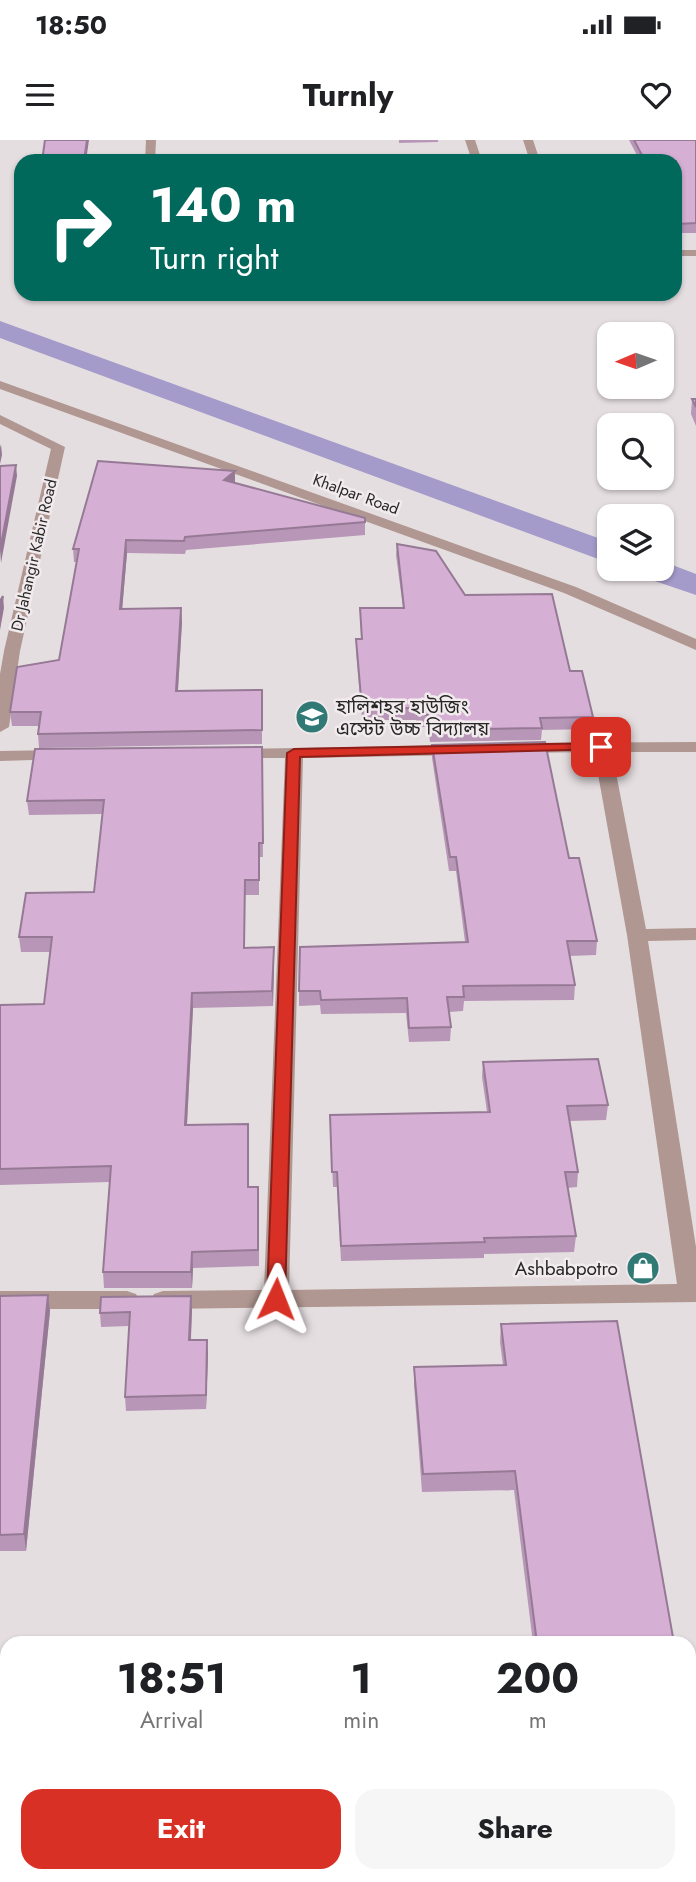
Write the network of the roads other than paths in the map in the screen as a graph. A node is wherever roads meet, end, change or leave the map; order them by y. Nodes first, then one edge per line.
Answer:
1 (0, 385) edge
2 (0, 419) edge
3 (696, 645) edge
4 (6, 651) edge
5 (0, 727) edge
6 (601, 747) junction
7 (696, 747) edge
8 (476, 749) edge
9 (504, 749) edge
10 (294, 753) junction
11 (210, 754) edge
12 (84, 755) edge
13 (0, 756) edge
14 (696, 934) edge
15 (636, 935) junction
16 (693, 1293) edge
17 (276, 1299) junction
18 (0, 1300) edge

1 - 3 street, Khalpar Road
2 - 4 street, Dr Jahangir Kabir Road
4 - 5 street, Dr Jahangir Kabir Road
6 - 7 street
6 - 9 street
6 - 15 street
8 - 10 street
10 - 11 street
10 - 17 street
12 - 13 street
14 - 15 street
15 - 16 street
16 - 17 street
17 - 18 street

